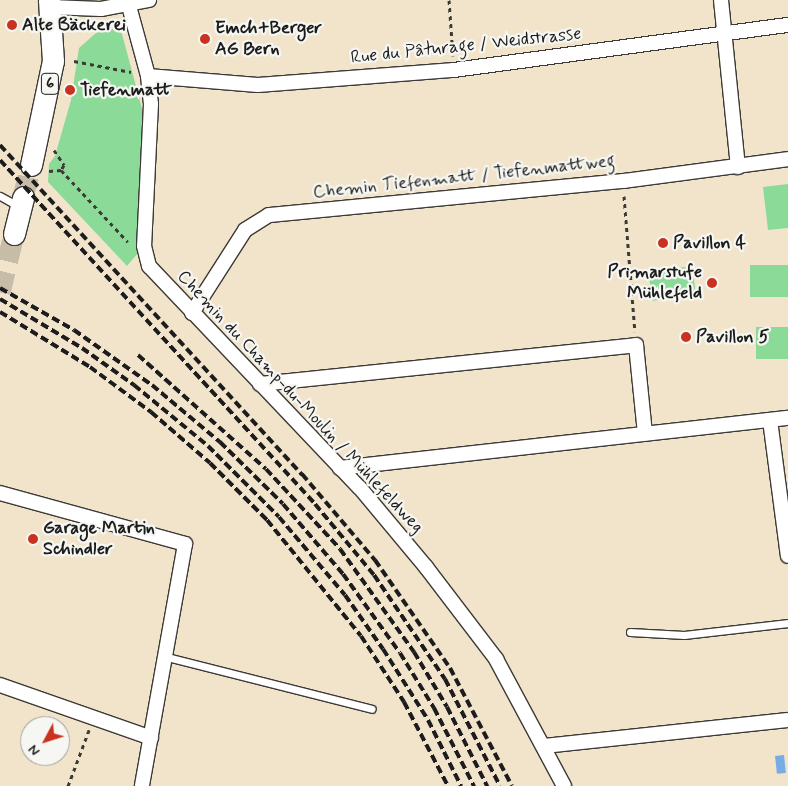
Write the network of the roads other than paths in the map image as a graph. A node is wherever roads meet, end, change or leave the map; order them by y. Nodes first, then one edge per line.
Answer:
1 (149, 0) edge
2 (721, 0) edge
3 (50, 4) edge
4 (129, 6) junction
5 (788, 25) edge
6 (724, 34) junction
7 (141, 74) junction
8 (788, 159) edge
9 (38, 166) tunnel mouth
10 (738, 167) junction
11 (0, 196) edge
12 (22, 202) joint
13 (14, 234) tunnel mouth
14 (192, 313) junction
15 (260, 384) junction
16 (788, 418) edge
17 (770, 420) junction
18 (646, 434) junction
19 (340, 468) junction
20 (0, 493) edge
21 (788, 556) edge
22 (788, 623) edge
23 (630, 632) dead end
24 (167, 657) junction
25 (0, 685) edge
26 (372, 709) dead end
27 (788, 720) edge
28 (151, 738) junction
29 (544, 746) junction
30 (142, 786) edge
31 (564, 786) edge

1 - 4 street
2 - 6 street
3 - 4 street
3 - 9 main road, 6
4 - 7 street
5 - 6 street, Rue du Pâturage / Weidstrasse
6 - 7 street, Rue du Pâturage / Weidstrasse
6 - 10 street
7 - 14 street, Chemin du Champ-du-Moulin / Mühlefeldweg
8 - 10 street, Chemin Tiefenmatt / Tiefenmattweg
10 - 14 street, Chemin Tiefenmatt / Tiefenmattweg
11 - 12 lane
12 - 13 main road
14 - 15 street, Chemin du Champ-du-Moulin / Mühlefeldweg
15 - 18 street
15 - 19 street, Chemin du Champ-du-Moulin / Mühlefeldweg
16 - 17 street
17 - 18 street
17 - 21 street
18 - 19 street
19 - 29 street, Chemin du Champ-du-Moulin / Mühlefeldweg
20 - 24 street
22 - 23 lane
24 - 26 lane
24 - 28 street
25 - 28 street
27 - 29 street
28 - 30 street
29 - 31 street, Chemin du Champ-du-Moulin / Mühlefeldweg

